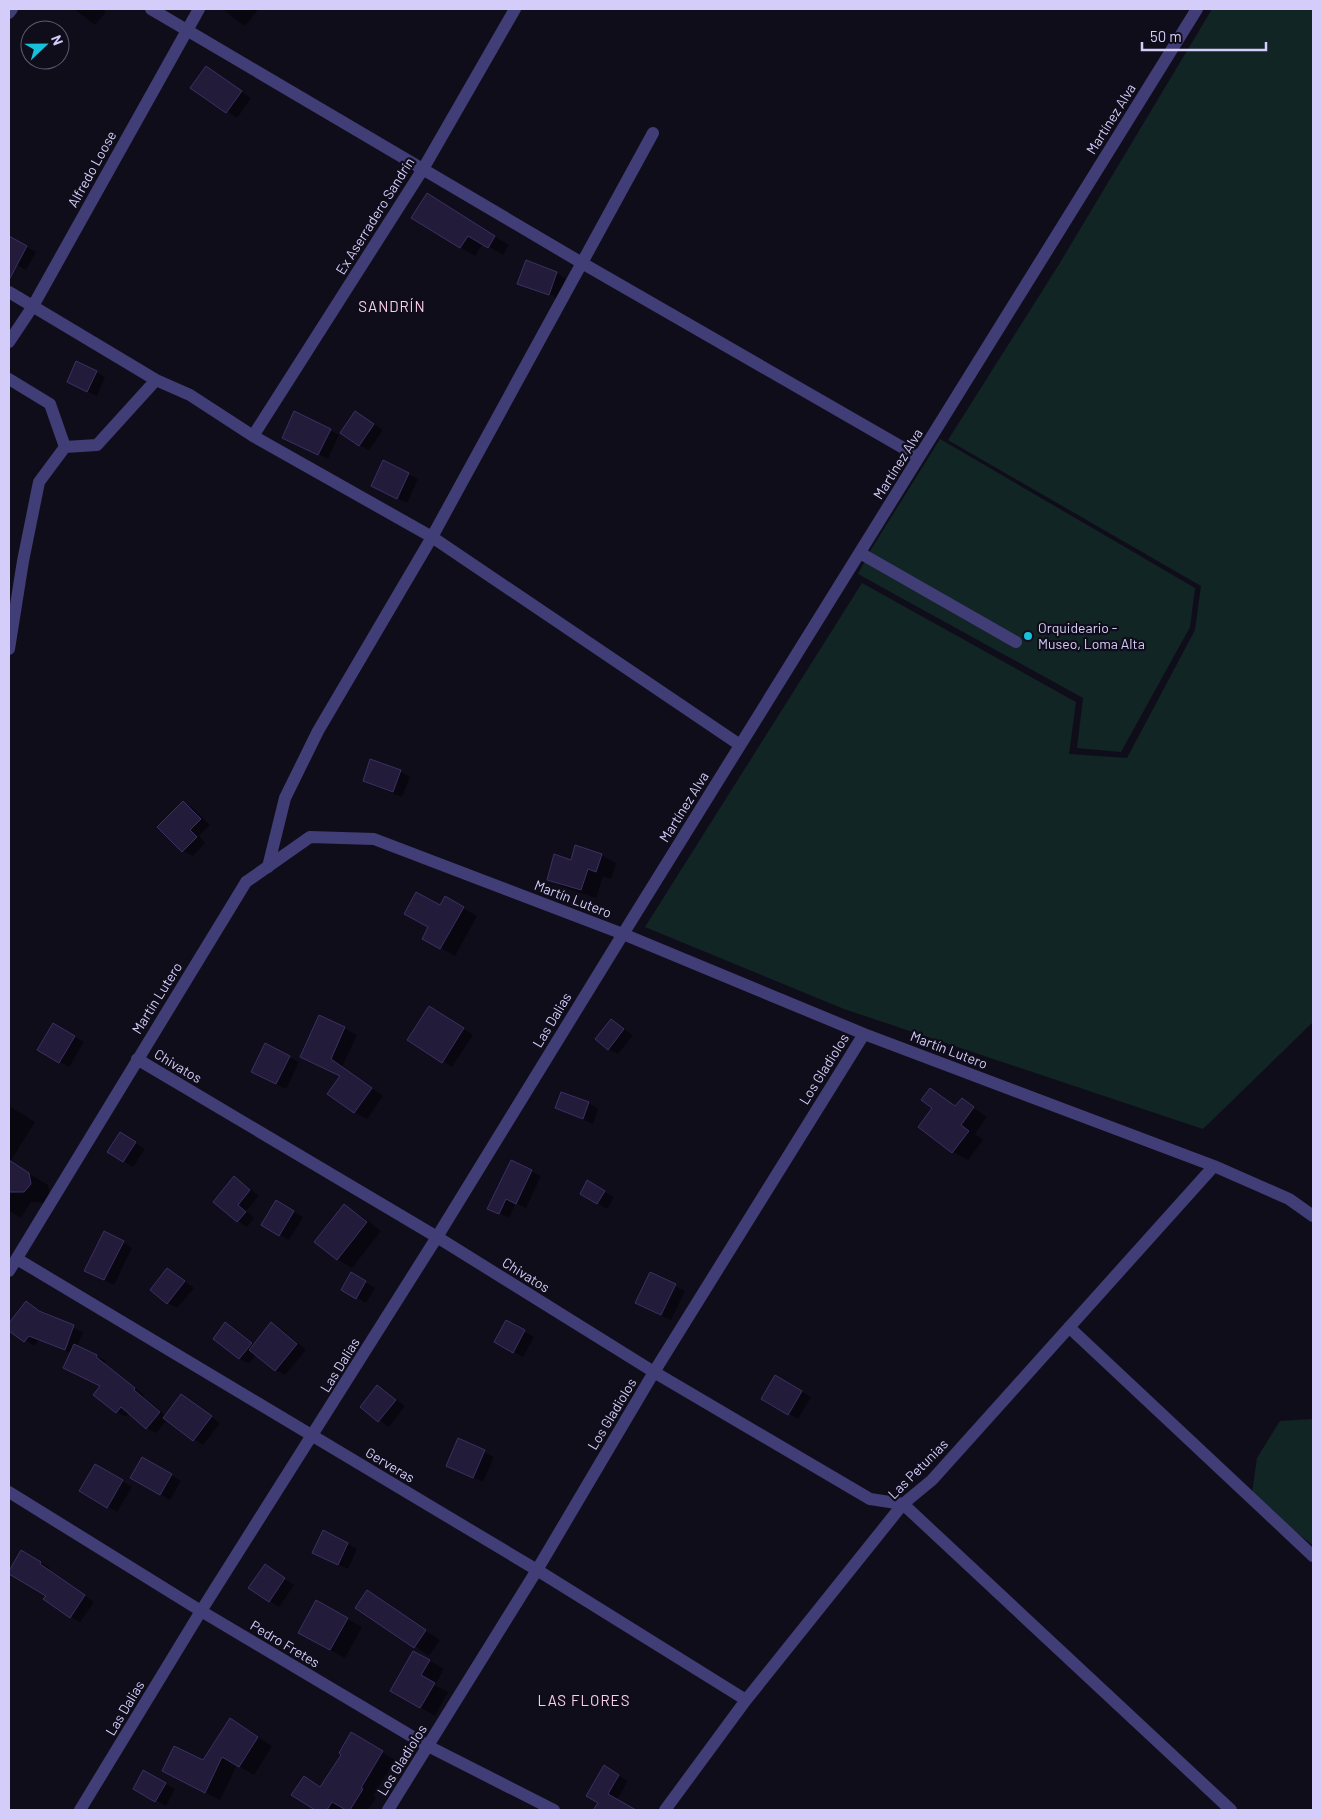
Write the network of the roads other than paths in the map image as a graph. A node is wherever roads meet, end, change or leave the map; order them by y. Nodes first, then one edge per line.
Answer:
1 (12, 9) edge
2 (151, 9) edge
3 (199, 9) edge
4 (515, 9) edge
5 (1197, 9) edge
6 (9, 13) edge
7 (187, 30) junction
8 (653, 132) dead end
9 (423, 169) junction
10 (582, 263) junction
11 (9, 292) edge
12 (33, 306) junction
13 (9, 342) edge
14 (9, 379) edge
15 (156, 380) junction
16 (253, 436) junction
17 (65, 447) junction
18 (919, 457) junction
19 (432, 537) junction
20 (860, 553) junction
21 (1016, 642) dead end
22 (9, 649) edge
23 (740, 745) junction
24 (268, 867) junction
25 (623, 934) junction
26 (864, 1034) junction
27 (137, 1059) junction
28 (1214, 1166) junction
29 (1313, 1216) edge
30 (437, 1237) junction
31 (17, 1259) junction
32 (9, 1272) edge
33 (1069, 1327) junction
34 (654, 1372) junction
35 (312, 1437) junction
36 (9, 1492) edge
37 (902, 1504) junction
38 (1313, 1556) edge
39 (538, 1570) junction
40 (201, 1612) junction
41 (746, 1700) junction
42 (428, 1746) junction
43 (80, 1810) edge
44 (388, 1810) edge
45 (554, 1810) edge
46 (665, 1810) edge
47 (1231, 1810) edge

1 - 6 street
2 - 7 street
3 - 7 street, Alfredo Loose
4 - 9 street, Ex Aserradero Sandrín
5 - 18 street, Martínez Alva
7 - 9 street
7 - 12 street, Alfredo Loose
8 - 10 street
9 - 10 street
9 - 16 street, Ex Aserradero Sandrín
10 - 18 street
10 - 19 street
11 - 12 street
12 - 13 street, Alfredo Loose
12 - 15 street
14 - 17 street
15 - 16 street
15 - 17 street
16 - 19 street
17 - 22 street
18 - 20 street, Martínez Alva
19 - 23 street
19 - 24 street
20 - 21 street
20 - 23 street, Martínez Alva
23 - 25 street, Martínez Alva
24 - 25 street, Martín Lutero
24 - 27 street, Martín Lutero
25 - 26 street, Martín Lutero
25 - 30 street, Las Dalias
26 - 28 street, Martín Lutero
26 - 34 street, Los Gladiolos
27 - 30 street, Chivatos
27 - 31 street, Martín Lutero
28 - 29 street, Martín Lutero
28 - 33 street, Las Petunias
30 - 34 street, Chivatos
30 - 35 street, Las Dalias
31 - 32 street, Martín Lutero
31 - 35 street, Gerveras
33 - 37 street, Las Petunias
33 - 38 street
34 - 37 street, Chivatos
34 - 39 street, Los Gladiolos
35 - 39 street, Gerveras
35 - 40 street, Las Dalias
36 - 40 street, Pedro Fretes
37 - 41 street, Las Petunias
37 - 47 street
39 - 41 street, Gerveras
39 - 42 street, Los Gladiolos
40 - 42 street, Pedro Fretes
40 - 43 street, Las Dalias
41 - 46 street, Las Petunias
42 - 44 street, Los Gladiolos
42 - 45 street, Pedro Fretes

